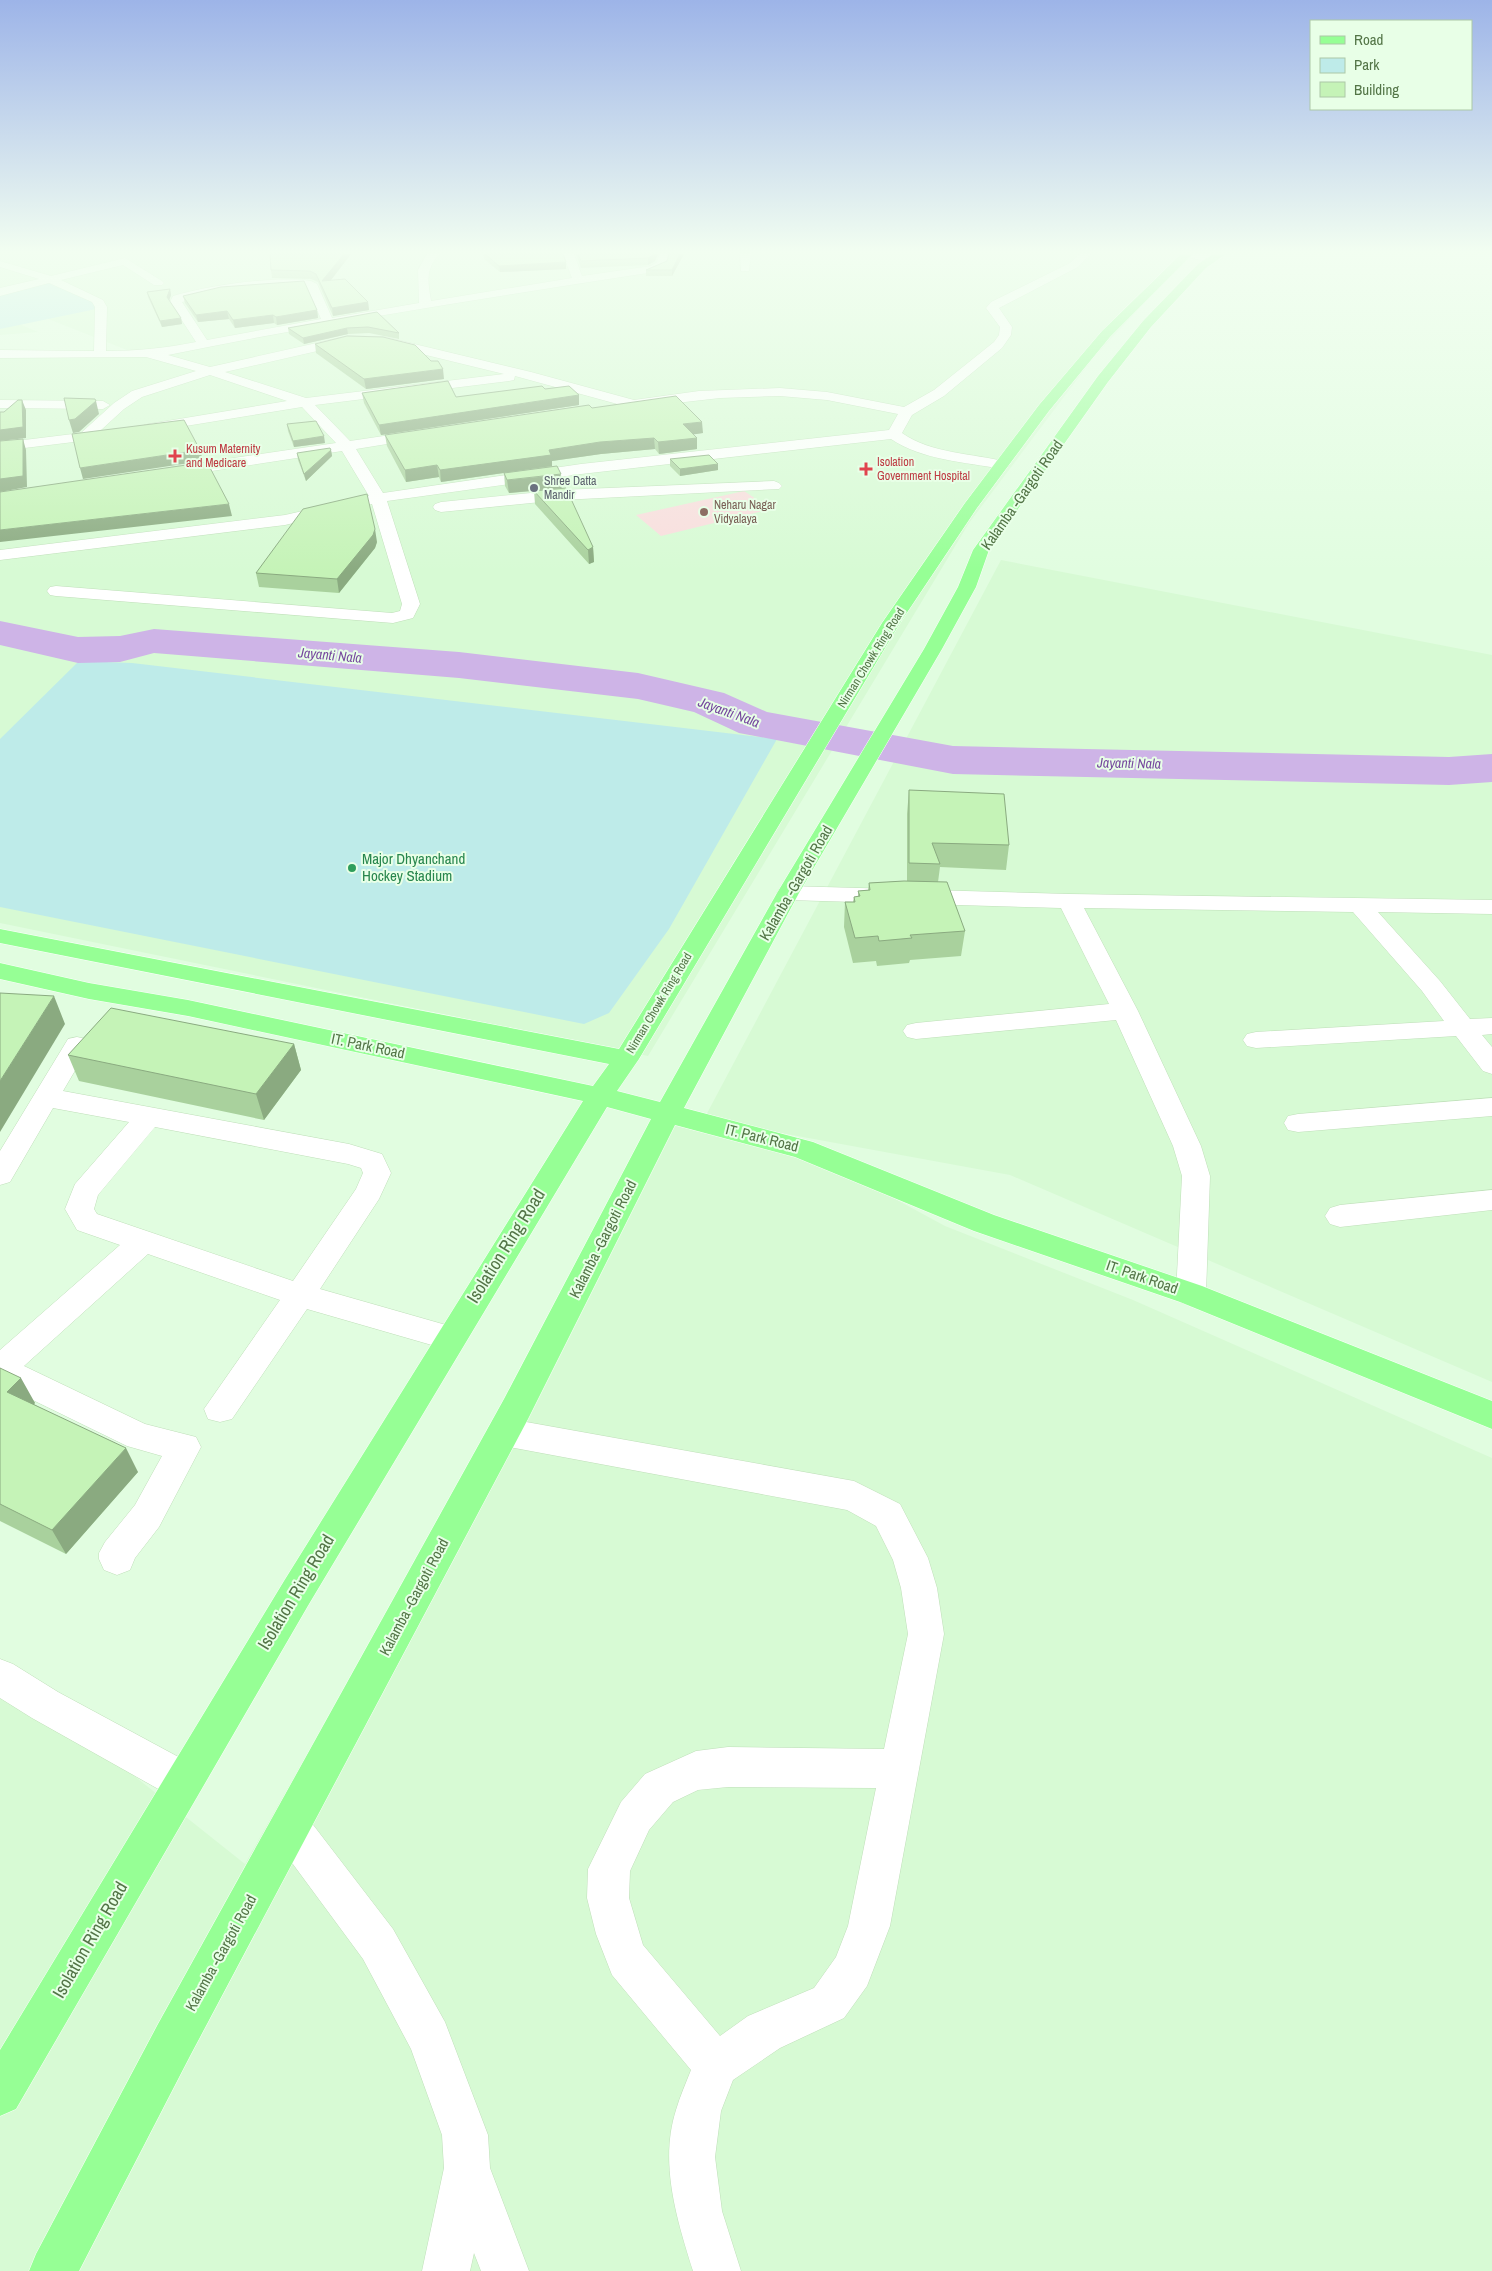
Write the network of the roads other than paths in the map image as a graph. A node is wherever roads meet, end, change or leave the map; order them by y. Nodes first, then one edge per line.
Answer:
1 (170, 360) edge
2 (255, 360) edge
3 (464, 360) edge
4 (980, 360) edge
5 (1084, 360) edge
6 (1118, 360) edge
7 (210, 371) junction
8 (526, 375) junction
9 (305, 402) junction
10 (0, 404) edge
11 (632, 404) junction
12 (119, 406) junction
13 (593, 410) edge
14 (906, 412) junction
15 (138, 430) edge
16 (435, 432) edge
17 (111, 434) edge
18 (894, 434) junction
19 (84, 438) junction
20 (346, 445) junction
21 (0, 447) edge
22 (1002, 465) junction
23 (162, 474) edge
24 (774, 486) dead end
25 (380, 506) junction
26 (429, 508) dead end
27 (401, 512) dead end
28 (0, 555) edge
29 (56, 591) dead end
30 (788, 893) junction
31 (1069, 901) junction
32 (1359, 905) junction
33 (1492, 907) edge
34 (0, 936) edge
35 (0, 971) edge
36 (1125, 1011) junction
37 (1492, 1026) edge
38 (1463, 1028) junction
39 (916, 1031) dead end
40 (1256, 1040) dead end
41 (77, 1044) edge
42 (626, 1059) junction
43 (1492, 1065) edge
44 (600, 1096) junction
45 (45, 1098) junction
46 (1492, 1107) edge
47 (666, 1114) junction
48 (149, 1116) junction
49 (1298, 1123) dead end
50 (0, 1175) edge
51 (1492, 1200) edge
52 (1340, 1216) dead end
53 (144, 1241) junction
54 (1191, 1294) junction
55 (300, 1295) junction
56 (449, 1338) junction
57 (0, 1369) edge
58 (220, 1409) dead end
59 (1492, 1415) edge
60 (504, 1432) junction
61 (117, 1559) dead end
62 (0, 1677) edge
63 (900, 1769) junction
64 (183, 1781) junction
65 (290, 1827) junction
66 (716, 2065) junction
67 (0, 2093) edge
68 (467, 2168) junction
69 (53, 2271) edge
70 (446, 2271) edge
71 (505, 2271) edge
72 (717, 2271) edge

1 - 7 street
2 - 7 street
3 - 8 street
4 - 14 street
5 - 22 main road, Nirman Chowk Ring Road
6 - 30 main road, Kalamba -Gargoti Road
7 - 9 street
7 - 12 street
8 - 9 street
8 - 11 street
9 - 15 street
9 - 20 street
10 - 12 street
11 - 13 street
11 - 14 street
12 - 19 street
14 - 18 street
16 - 20 street
17 - 19 street
18 - 22 street
18 - 25 street
19 - 21 street
20 - 23 street
20 - 25 street
22 - 42 main road, Nirman Chowk Ring Road
24 - 26 street
25 - 27 street
25 - 28 street
25 - 29 street
30 - 31 street
30 - 47 main road, Kalamba -Gargoti Road
31 - 32 street
31 - 36 street
32 - 33 street
32 - 38 street
34 - 42 main road
35 - 44 main road, IT. Park Road
36 - 39 street
36 - 54 street
37 - 38 street
38 - 40 street
38 - 43 street
41 - 45 street
42 - 44 main road, Nirman Chowk Ring Road
44 - 47 main road, IT. Park Road
44 - 56 main road, Isolation Ring Road
45 - 48 street
45 - 50 street
46 - 49 street
47 - 54 main road, IT. Park Road
47 - 60 main road, Kalamba -Gargoti Road
48 - 53 street
48 - 55 street
51 - 52 street
53 - 55 street
53 - 57 street
54 - 59 main road, IT. Park Road
55 - 56 street
55 - 58 street
56 - 64 main road, Isolation Ring Road
57 - 61 street
60 - 63 street
60 - 65 main road, Kalamba -Gargoti Road
62 - 64 street
63 - 66 street
63 - 66 street
64 - 67 main road, Isolation Ring Road
65 - 68 street
65 - 69 main road, Kalamba -Gargoti Road
66 - 72 street
68 - 70 street
68 - 71 street

